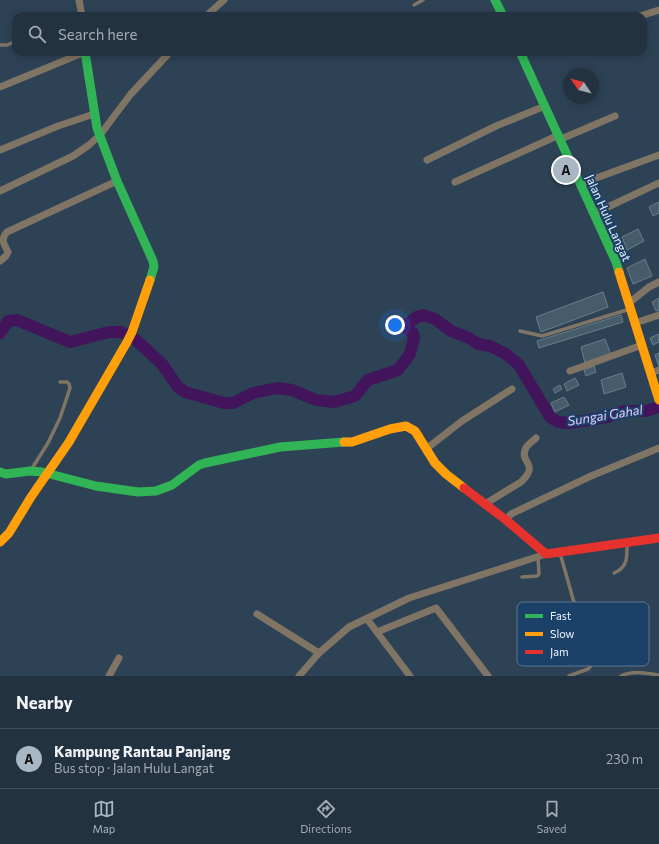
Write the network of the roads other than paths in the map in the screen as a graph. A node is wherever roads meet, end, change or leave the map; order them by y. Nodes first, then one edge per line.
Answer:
1 (79, 0) edge
2 (224, 0) edge
3 (423, 0) edge
4 (496, 0) edge
5 (414, 5) dead end
6 (659, 10) edge
7 (81, 12) edge
8 (210, 12) edge
9 (501, 12) edge
10 (647, 14) edge
11 (12, 43) edge
12 (0, 45) edge
13 (75, 56) edge
14 (86, 56) edge
15 (166, 56) edge
16 (522, 56) edge
17 (0, 87) edge
18 (545, 106) junction
19 (94, 114) junction
20 (615, 116) dead end
21 (100, 135) junction
22 (560, 137) junction
23 (0, 150) edge
24 (659, 155) edge
25 (426, 160) dead end
26 (118, 181) junction
27 (454, 182) dead end
28 (659, 183) edge
29 (580, 184) junction
30 (0, 191) edge
31 (594, 214) junction
32 (0, 261) edge
33 (659, 282) edge
34 (630, 306) junction
35 (659, 315) edge
36 (635, 323) junction
37 (520, 331) dead end
38 (642, 345) junction
39 (570, 371) dead end
40 (655, 372) edge
41 (60, 382) dead end
42 (512, 389) dead end
43 (659, 400) edge
44 (536, 438) dead end
45 (659, 448) edge
46 (426, 449) junction
47 (30, 471) junction
48 (0, 472) edge
49 (48, 473) junction
50 (484, 504) junction
51 (506, 520) junction
52 (659, 538) edge
53 (0, 542) edge
54 (627, 543) junction
55 (560, 553) junction
56 (542, 556) junction
57 (614, 572) dead end
58 (522, 577) dead end
59 (574, 602) edge
60 (257, 614) dead end
61 (367, 619) junction
62 (377, 632) junction
63 (319, 653) junction
64 (119, 658) dead end
65 (590, 666) edge
66 (659, 675) edge
67 (109, 676) edge
68 (299, 676) edge
69 (410, 676) edge
70 (488, 676) edge
71 (569, 676) edge
72 (621, 676) edge

1 - 7 street
2 - 8 street
3 - 5 lane
4 - 9 street
6 - 10 street
11 - 12 lane
13 - 17 street
14 - 19 street
15 - 21 street
16 - 18 street, Jalan Hulu Langat
18 - 22 street, Jalan Hulu Langat
18 - 25 street
19 - 21 street
19 - 23 street
20 - 22 street
21 - 26 street
21 - 30 street
22 - 27 street
22 - 29 street, Jalan Hulu Langat
24 - 29 street
26 - 32 street
26 - 49 street
28 - 31 street
29 - 31 street, Jalan Hulu Langat
31 - 34 street, Jalan Hulu Langat
33 - 34 street
34 - 36 street, Jalan Hulu Langat
34 - 37 lane
35 - 36 street
36 - 38 street, Jalan Hulu Langat
38 - 39 street
38 - 40 street, Jalan Hulu Langat
40 - 43 street, Jalan Hulu Langat
41 - 47 lane
42 - 46 street
44 - 50 street
45 - 51 street
46 - 49 street
46 - 50 street
47 - 48 street
47 - 49 street
49 - 53 street
50 - 51 street
51 - 56 street
52 - 54 street
54 - 55 street
54 - 57 lane
55 - 56 street
55 - 59 lane
56 - 58 lane
56 - 61 street
60 - 63 street
61 - 62 street
61 - 63 street
62 - 69 street
62 - 70 street
63 - 68 street
64 - 67 street
65 - 71 lane
66 - 72 lane

